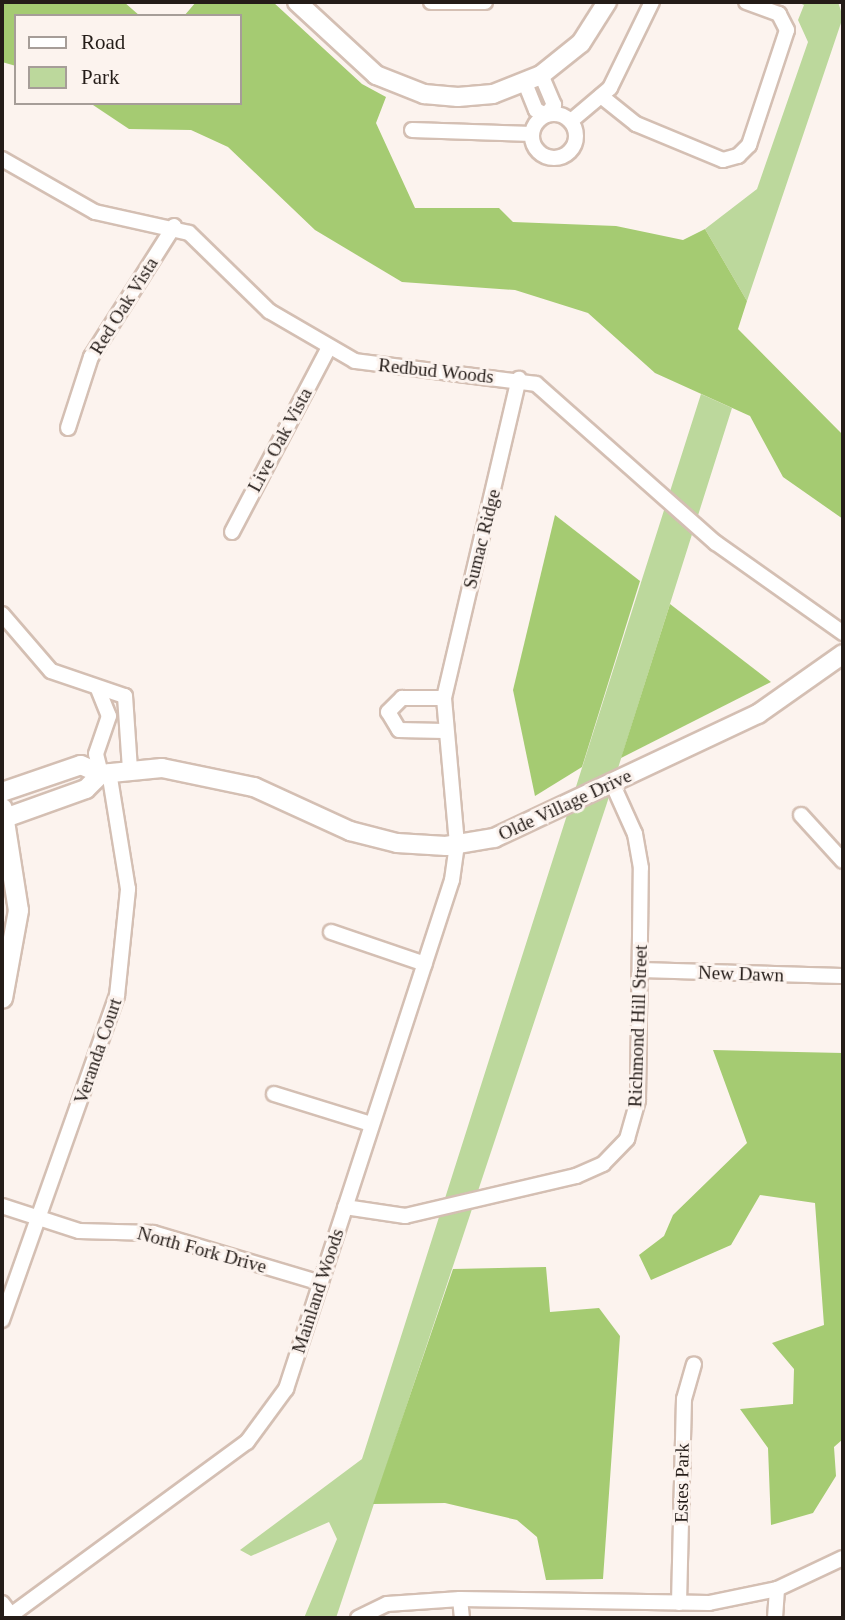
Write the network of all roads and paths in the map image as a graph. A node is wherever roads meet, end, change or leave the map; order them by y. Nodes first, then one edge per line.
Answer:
1 (297, 2) edge
2 (431, 2) edge
3 (485, 2) edge
4 (607, 2) edge
5 (652, 2) edge
6 (746, 2) edge
7 (533, 79) junction
8 (601, 96) junction
9 (546, 115) junction
10 (570, 121) junction
11 (412, 130) dead end
12 (532, 134) junction
13 (2, 159) edge
14 (174, 226) junction
15 (328, 349) junction
16 (519, 379) junction
17 (68, 428) dead end
18 (232, 532) dead end
19 (2, 614) edge
20 (843, 633) edge
21 (843, 654) edge
22 (98, 689) junction
23 (444, 698) junction
24 (444, 731) junction
25 (130, 769) junction
26 (105, 773) junction
27 (612, 783) junction
28 (2, 792) edge
29 (4, 813) edge
30 (801, 815) dead end
31 (457, 844) junction
32 (843, 861) edge
33 (331, 932) dead end
34 (425, 964) junction
35 (639, 970) junction
36 (843, 976) edge
37 (2, 998) edge
38 (274, 1094) dead end
39 (371, 1125) junction
40 (2, 1206) edge
41 (345, 1207) junction
42 (38, 1219) junction
43 (321, 1283) junction
44 (2, 1320) edge
45 (694, 1364) dead end
46 (843, 1558) edge
47 (777, 1589) junction
48 (460, 1599) junction
49 (679, 1603) junction
50 (6, 1612) edge
51 (358, 1618) edge
52 (462, 1618) edge
53 (775, 1618) edge

1 - 7 street
2 - 3 street
4 - 7 street
5 - 8 street
6 - 8 street
7 - 9 street
8 - 10 street
9 - 10 street
9 - 12 street
10 - 12 street
11 - 12 street
13 - 14 street, Redbud Woods
14 - 15 street, Redbud Woods
14 - 17 street, Red Oak Vista
15 - 16 street, Redbud Woods
15 - 18 street, Live Oak Vista
16 - 20 street, Redbud Woods
16 - 23 street, Sumac Ridge
19 - 22 street
21 - 27 street, Olde Village Drive
22 - 25 street
22 - 26 street, Veranda Court
23 - 24 street, Sumac Ridge
23 - 24 street
24 - 31 street, Sumac Ridge
25 - 26 street, Olde Village Drive
25 - 31 street, Olde Village Drive
26 - 28 street, Olde Village Drive
26 - 29 street, Olde Village Drive
26 - 42 street, Veranda Court
27 - 31 street, Olde Village Drive
27 - 35 street, Richmond Hill Street
29 - 37 main road
30 - 32 street
31 - 34 street, Mainland Woods
33 - 34 street
34 - 39 street, Mainland Woods
35 - 36 street, New Dawn
35 - 41 street, Richmond Hill Street
38 - 39 street
39 - 41 street, Mainland Woods
40 - 42 street, North Fork Drive
41 - 43 street, Mainland Woods
42 - 43 street, North Fork Drive
42 - 44 street, Veranda Court
43 - 50 street, Mainland Woods
45 - 49 street, Estes Park
46 - 47 street
47 - 49 street
47 - 53 street
48 - 49 street
48 - 51 street
48 - 52 street

